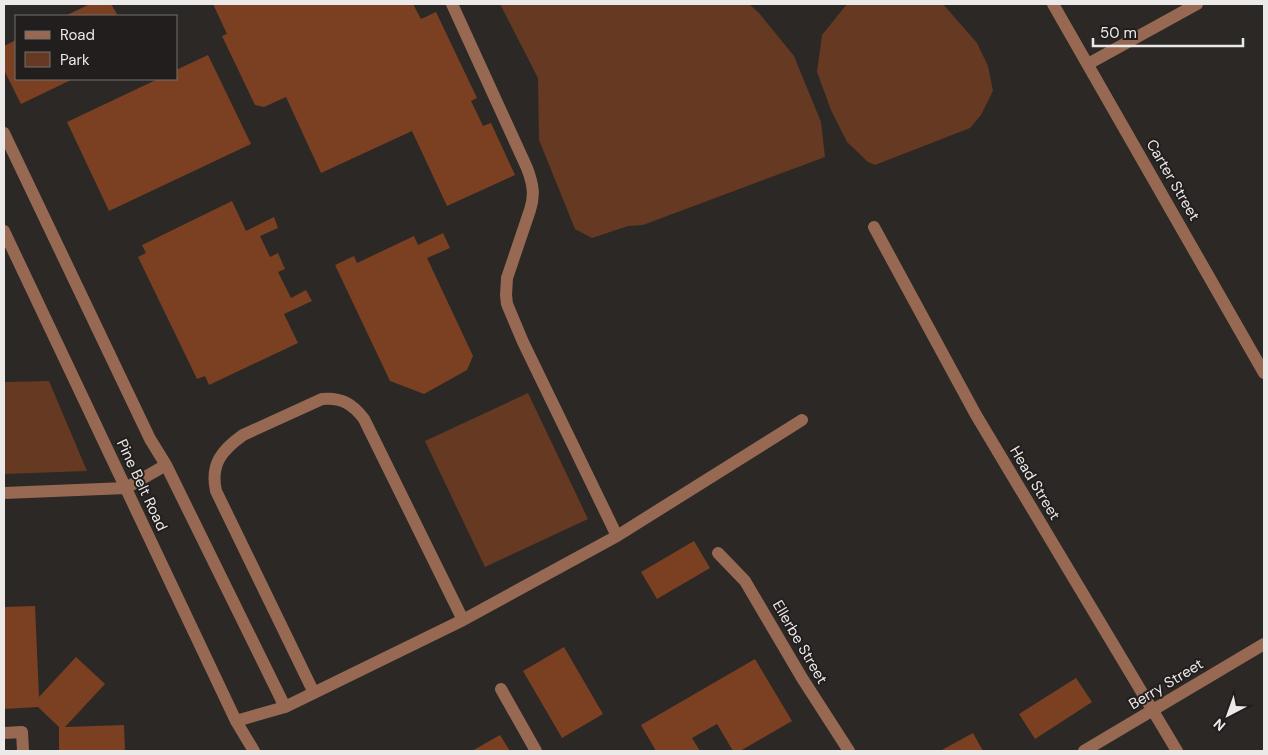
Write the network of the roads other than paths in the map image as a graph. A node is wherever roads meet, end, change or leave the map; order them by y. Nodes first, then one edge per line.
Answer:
1 (452, 4) edge
2 (1053, 4) edge
3 (1197, 4) edge
4 (1088, 64) junction
5 (4, 133) edge
6 (874, 227) dead end
7 (4, 231) edge
8 (1260, 356) edge
9 (1264, 373) edge
10 (802, 420) dead end
11 (166, 466) junction
12 (126, 488) junction
13 (4, 493) edge
14 (617, 536) junction
15 (718, 554) dead end
16 (463, 620) junction
17 (1264, 644) edge
18 (501, 689) dead end
19 (314, 693) junction
20 (285, 707) junction
21 (1153, 711) junction
22 (236, 721) junction
23 (4, 733) edge
24 (23, 751) edge
25 (254, 751) edge
26 (536, 751) edge
27 (849, 751) edge
28 (1084, 751) edge
29 (1177, 751) edge

1 - 14 street
2 - 4 street, Carter Street
3 - 4 street
4 - 8 street, Carter Street
5 - 11 street
6 - 21 street, Head Street
7 - 12 street, Pine Belt Road
8 - 9 street, Carter Street
10 - 14 street
11 - 12 street
11 - 20 street
12 - 13 street
12 - 22 street, Pine Belt Road
14 - 16 street
15 - 27 street, Ellerbe Street
16 - 19 street
16 - 19 street
17 - 21 street, Berry Street
18 - 26 street
19 - 20 street
20 - 22 street
21 - 28 street, Berry Street
21 - 29 street, Head Street
22 - 25 street, Pine Belt Road
23 - 24 street

